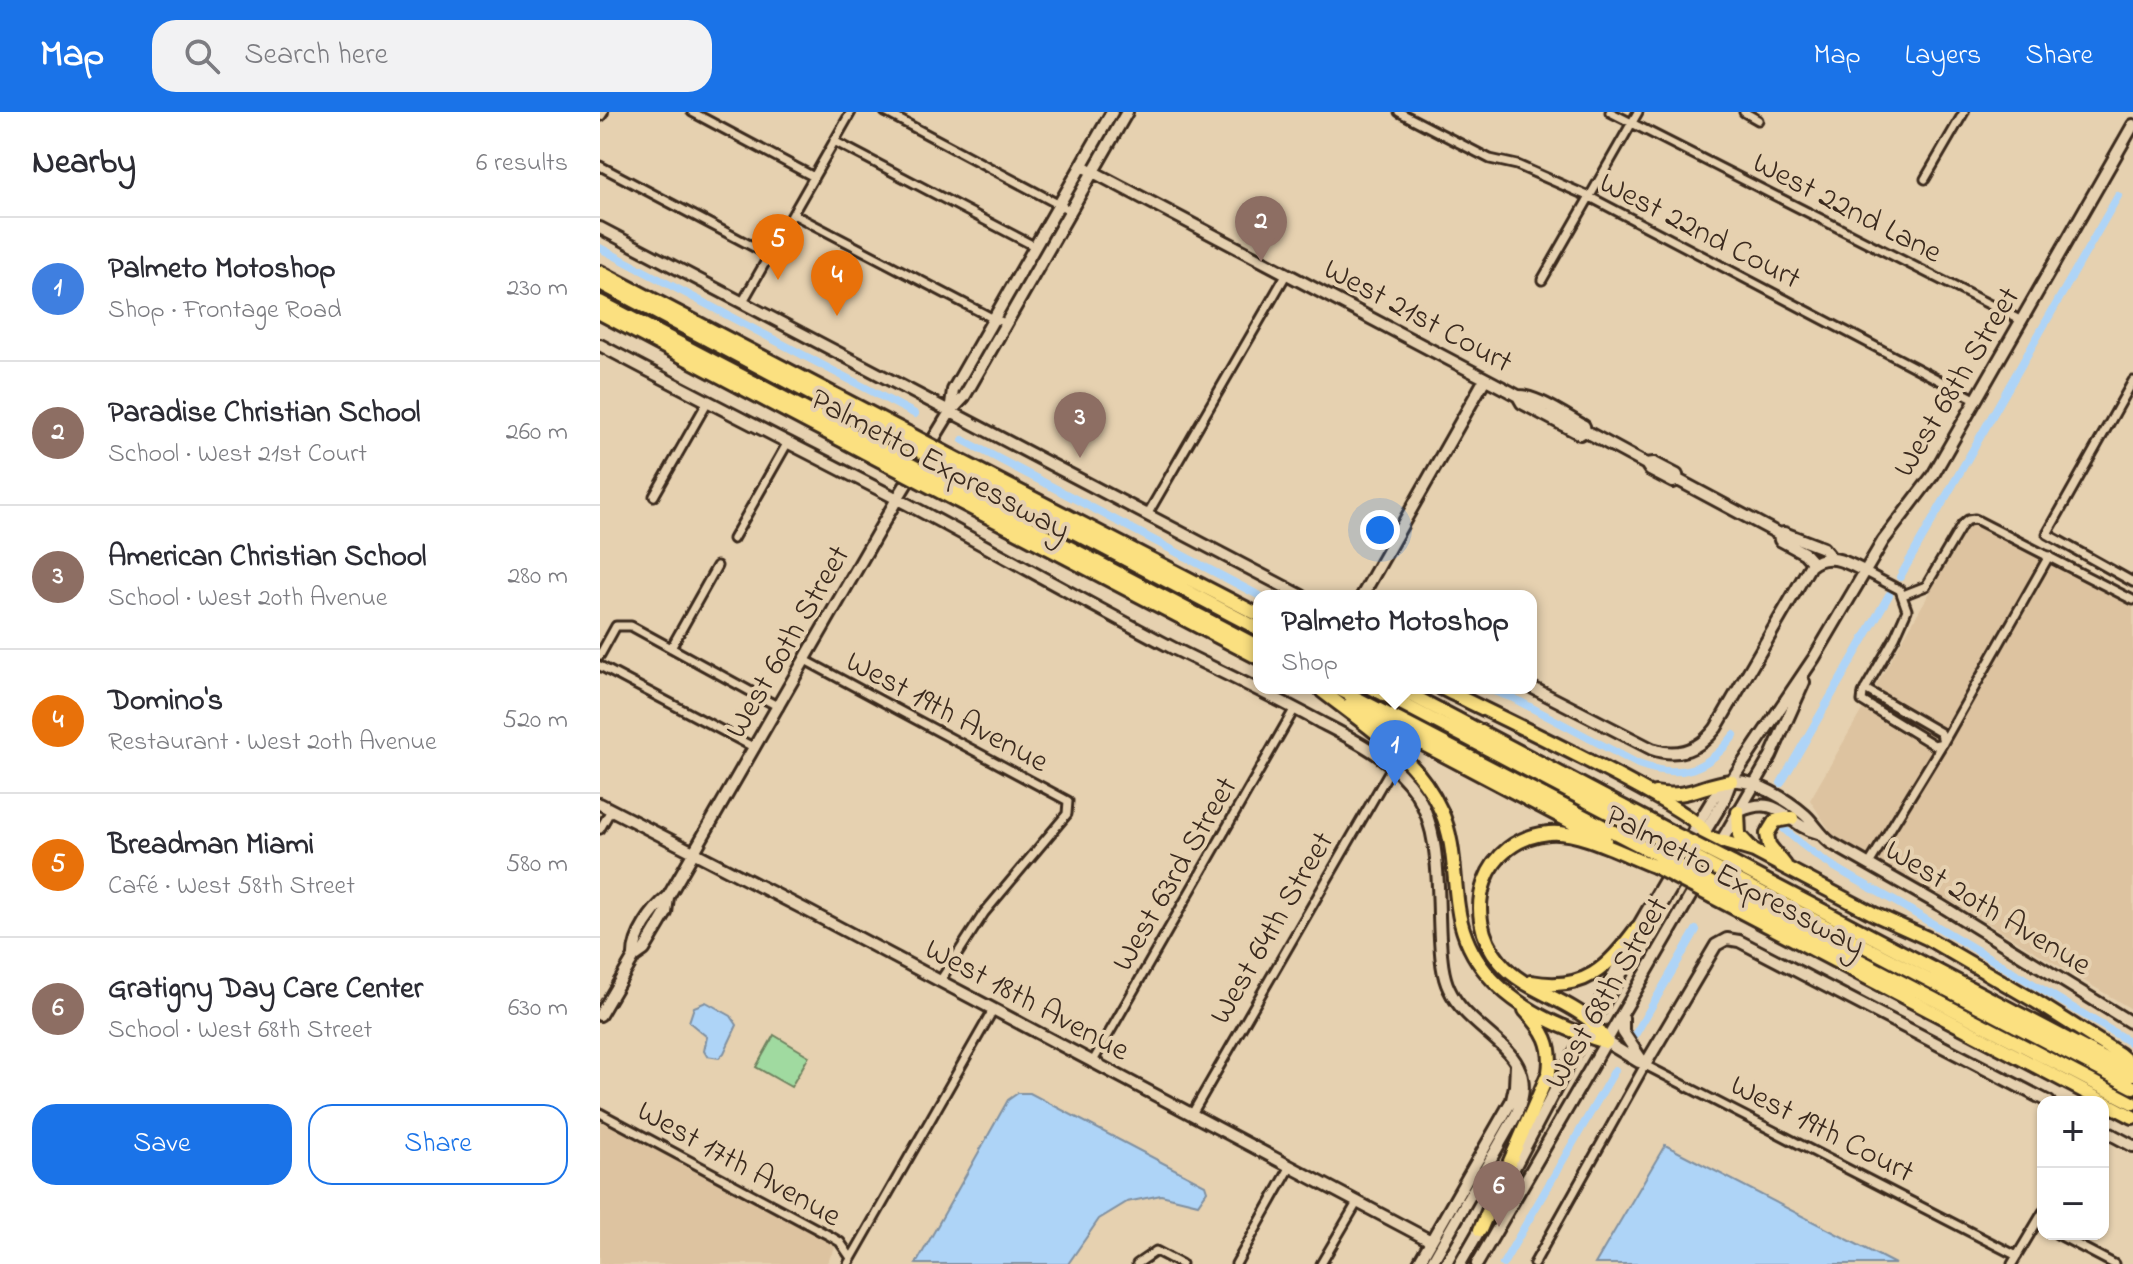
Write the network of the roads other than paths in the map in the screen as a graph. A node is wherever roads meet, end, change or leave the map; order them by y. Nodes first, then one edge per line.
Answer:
1 (692, 112) edge
2 (851, 112) edge
3 (885, 112) edge
4 (1112, 112) edge
5 (1127, 112) edge
6 (1399, 112) edge
7 (1610, 112) edge
8 (1638, 112) edge
9 (1744, 112) edge
10 (1964, 112) edge
11 (1758, 120) dead end
12 (1632, 123) junction
13 (2133, 125) edge
14 (834, 141) junction
15 (600, 166) edge
16 (1082, 166) junction
17 (1093, 171) junction
18 (814, 177) junction
19 (1925, 179) dead end
20 (1590, 197) junction
21 (1060, 204) junction
22 (1071, 211) junction
23 (793, 214) junction
24 (600, 228) edge
25 (1036, 247) junction
26 (769, 255) junction
27 (600, 272) edge
28 (1287, 273) junction
29 (1542, 280) dead end
30 (600, 283) edge
31 (600, 302) edge
32 (742, 303) junction
33 (600, 313) edge
34 (994, 319) junction
35 (2022, 321) junction
36 (1006, 323) junction
37 (600, 345) edge
38 (1485, 379) junction
39 (2133, 381) edge
40 (1977, 400) junction
41 (708, 401) junction
42 (950, 412) junction
43 (905, 437) junction
44 (788, 442) junction
45 (892, 460) junction
46 (949, 460) junction
47 (935, 483) junction
48 (654, 496) dead end
49 (897, 499) junction
50 (1147, 515) junction
51 (1779, 534) junction
52 (733, 539) dead end
53 (2049, 556) junction
54 (1832, 559) junction
55 (1813, 563) junction
56 (717, 566) dead end
57 (1864, 571) junction
58 (2133, 582) edge
59 (1203, 586) junction
60 (1291, 590) edge
61 (1365, 590) edge
62 (1903, 595) junction
63 (2133, 600) edge
64 (1253, 604) edge
65 (1253, 612) edge
66 (1253, 626) edge
67 (1253, 644) edge
68 (671, 648) junction
69 (600, 655) edge
70 (1253, 655) edge
71 (1814, 658) junction
72 (805, 660) junction
73 (600, 666) edge
74 (1253, 687) edge
75 (1865, 689) junction
76 (1537, 690) edge
77 (1267, 694) edge
78 (1324, 694) edge
79 (1327, 694) edge
80 (1348, 694) edge
81 (1384, 694) edge
82 (1409, 694) edge
83 (1453, 694) edge
84 (779, 707) junction
85 (1295, 708) junction
86 (1943, 743) junction
87 (755, 748) junction
88 (1393, 765) junction
89 (1731, 781) junction
90 (1754, 785) junction
91 (1644, 792) junction
92 (600, 804) edge
93 (611, 810) junction
94 (1738, 812) junction
95 (1792, 818) junction
96 (600, 829) edge
97 (1818, 833) junction
98 (1702, 835) junction
99 (1670, 838) junction
100 (1722, 841) junction
101 (1754, 851) junction
102 (695, 852) junction
103 (1657, 861) junction
104 (1869, 864) junction
105 (1729, 869) junction
106 (1790, 870) junction
107 (1703, 873) junction
108 (1716, 892) junction
109 (1637, 928) junction
110 (1523, 980) junction
111 (940, 981) junction
112 (1515, 999) junction
113 (993, 1010) junction
114 (1623, 1013) junction
115 (600, 1015) edge
116 (1592, 1022) junction
117 (2133, 1024) edge
118 (1584, 1036) junction
119 (1606, 1042) junction
120 (1092, 1063) junction
121 (1516, 1063) junction
122 (1645, 1065) junction
123 (2133, 1066) edge
124 (2133, 1074) edge
125 (2133, 1087) edge
126 (2037, 1096) edge
127 (2133, 1103) edge
128 (600, 1113) edge
129 (1192, 1114) junction
130 (2133, 1117) edge
131 (2109, 1133) edge
132 (2133, 1146) edge
133 (1291, 1166) junction
134 (1358, 1201) junction
135 (2037, 1229) edge
136 (1480, 1230) junction
137 (2068, 1240) edge
138 (1431, 1241) junction
139 (2014, 1260) edge
140 (850, 1261) edge
141 (1432, 1262) edge
142 (1137, 1264) edge
143 (1181, 1264) edge
144 (1236, 1264) edge
145 (1321, 1264) edge
146 (1418, 1264) edge
147 (1460, 1264) edge
148 (1477, 1264) edge
149 (1534, 1264) edge
150 (2114, 1264) edge

1 - 18 street
2 - 14 street
3 - 21 street
4 - 16 street, West 60th Street
5 - 17 street, West 60th Street
6 - 20 street, West 22nd Court
7 - 12 street, West 22nd Lane
8 - 12 street
9 - 11 street
10 - 19 street
12 - 20 street
12 - 35 street, West 22nd Lane
13 - 35 street, West 68th Street
14 - 18 street
14 - 25 street
15 - 26 street
16 - 17 street, West 21st Court
16 - 21 street, West 60th Street
17 - 22 street, West 60th Street
17 - 28 street, West 21st Court
18 - 23 street
20 - 29 street
20 - 40 street, West 22nd Court
21 - 22 street
21 - 25 street, West 60th Street
22 - 36 street, West 60th Street
23 - 26 street
23 - 34 street
24 - 32 street
25 - 34 street, West 60th Street
26 - 32 street
27 - 43 highway, Palmetto Expressway
28 - 38 street, West 21st Court
28 - 50 street
30 - 43 highway
31 - 45 highway
32 - 42 street
33 - 45 highway, Palmetto Expressway
34 - 36 street
34 - 42 street, West 60th Street
35 - 40 street, West 68th Street
36 - 42 street, West 60th Street
37 - 41 street
38 - 51 street, West 21st Court
38 - 61 street
39 - 58 street
40 - 57 street, West 68th Street
41 - 44 street
41 - 48 street
42 - 49 street, West 60th Street
42 - 50 street
43 - 46 highway, Palmetto Expressway, bridge
44 - 49 street
44 - 52 street
45 - 47 highway, Palmetto Expressway, bridge
46 - 59 highway, Palmetto Expressway
46 - 66 highway
47 - 67 highway
47 - 70 highway, Palmetto Expressway
49 - 72 street, West 60th Street
49 - 74 street
50 - 60 street
51 - 54 street, West 21st Court
51 - 55 street, West 21st Court
53 - 62 street
53 - 63 street
53 - 86 street
54 - 55 street
54 - 57 street, West 21st Court
55 - 76 street
56 - 68 street
57 - 62 street
57 - 71 street, West 68th Street
59 - 64 highway
59 - 65 highway, Palmetto Expressway
62 - 75 street
68 - 69 street
68 - 84 street
71 - 89 street, West 68th Street
71 - 90 street, West 68th Street
72 - 84 street, West 60th Street
72 - 111 street, West 19th Avenue
73 - 87 street
75 - 86 street
75 - 86 street
77 - 85 street
78 - 112 highway
79 - 103 highway, Palmetto Expressway
80 - 103 highway
81 - 99 highway
82 - 99 highway, Palmetto Expressway
83 - 91 highway
84 - 87 street, West 60th Street
85 - 88 street
85 - 120 street, West 63rd Street
86 - 104 street
87 - 102 street, West 60th Street
88 - 121 street
88 - 129 street, West 64th Street
89 - 90 street, West 20th Avenue
89 - 91 highway
89 - 98 street, West 68th Street
90 - 94 street, West 68th Street
90 - 97 street, West 20th Avenue
91 - 98 highway
92 - 93 street, West 18th Avenue
93 - 96 street
93 - 102 street, West 18th Avenue
94 - 95 street, West 20th Avenue
94 - 100 street, West 68th Street
94 - 101 highway
95 - 97 street, West 20th Avenue
95 - 106 highway
97 - 104 street, West 20th Avenue
98 - 100 highway
98 - 107 highway
98 - 109 street, West 68th Street
98 - 116 street, West 68th Street
99 - 105 highway, Palmetto Expressway, bridge
100 - 101 highway
100 - 107 street, West 68th Street
101 - 106 highway
102 - 111 street, West 18th Avenue
102 - 115 street, West 60th Street
103 - 108 highway, Palmetto Expressway, bridge
103 - 110 highway
104 - 117 street, West 20th Avenue
105 - 124 highway, Palmetto Expressway
105 - 125 highway
106 - 123 highway
107 - 114 street, West 68th Street
108 - 127 highway
108 - 130 highway, Palmetto Expressway
109 - 110 highway
109 - 116 street, West 68th Street
110 - 116 highway
111 - 113 street, West 18th Avenue
112 - 118 highway
112 - 136 highway
113 - 120 street, West 18th Avenue
113 - 140 street
114 - 119 street, West 68th Street
114 - 122 street
116 - 118 street, West 68th Street
116 - 119 highway
118 - 119 highway
118 - 136 street, West 68th Street
119 - 122 street, West 19th Court
119 - 148 street, West 68th Street
120 - 129 street, West 18th Avenue
121 - 138 street
121 - 141 street
122 - 126 street
122 - 139 street, West 19th Court
122 - 149 street
128 - 140 street, West 17th Avenue
129 - 133 street, West 18th Avenue
131 - 132 street
133 - 134 street, West 18th Avenue
133 - 144 street
134 - 138 street, West 18th Avenue
134 - 145 street
135 - 139 street
136 - 147 street, West 68th Street
137 - 150 street
138 - 141 street
138 - 146 street
142 - 143 street

